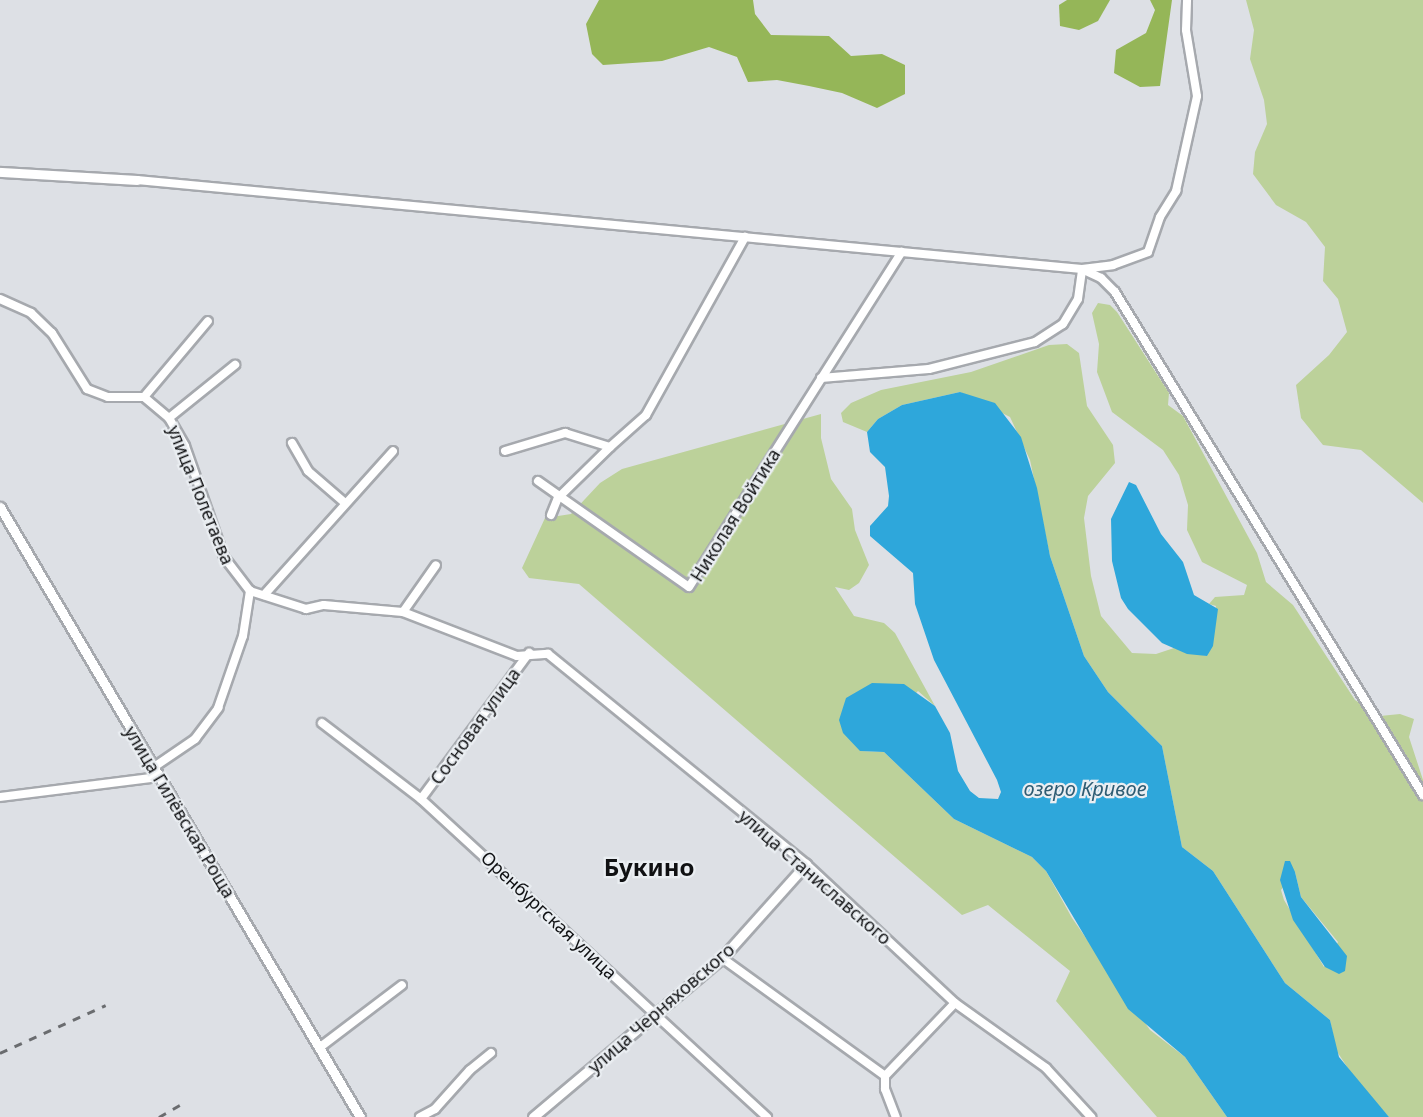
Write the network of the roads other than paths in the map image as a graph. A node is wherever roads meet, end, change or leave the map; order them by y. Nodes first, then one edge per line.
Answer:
1 (1187, 0) edge
2 (0, 172) edge
3 (137, 180) joint
4 (745, 237) junction
5 (902, 252) junction
6 (1082, 269) junction
7 (0, 299) edge
8 (208, 321) dead end
9 (235, 365) dead end
10 (821, 378) junction
11 (144, 397) junction
12 (169, 418) junction
13 (292, 443) dead end
14 (610, 447) junction
15 (393, 451) dead end
16 (505, 451) dead end
17 (538, 481) dead end
18 (560, 496) junction
19 (345, 503) junction
20 (0, 507) edge
21 (551, 515) dead end
22 (436, 565) dead end
23 (250, 591) junction
24 (264, 595) junction
25 (403, 612) junction
26 (529, 653) junction
27 (322, 723) dead end
28 (154, 767) junction
29 (159, 777) junction
30 (1423, 795) edge
31 (0, 797) edge
32 (421, 798) junction
33 (806, 864) junction
34 (722, 958) junction
35 (402, 985) dead end
36 (955, 1003) junction
37 (657, 1014) junction
38 (319, 1048) junction
39 (491, 1053) dead end
40 (885, 1076) junction
41 (360, 1117) edge
42 (420, 1117) edge
43 (532, 1117) edge
44 (768, 1117) edge
45 (896, 1117) edge
46 (1091, 1117) edge

1 - 6 street
2 - 3 street
3 - 4 street
4 - 5 street
4 - 14 street
5 - 6 street
5 - 10 street
6 - 10 street
6 - 30 street
7 - 11 street
8 - 11 street
9 - 12 street
10 - 18 street, Николая Войтика
11 - 12 street, улица Полетаева
12 - 23 street, улица Полетаева
13 - 19 street
14 - 16 street
14 - 18 street
15 - 19 street
17 - 18 street, Николая Войтика
18 - 21 street
19 - 24 street
20 - 28 street, улица Гилёвская Роща
22 - 25 street
23 - 24 street
23 - 28 street
24 - 25 street
25 - 26 street
26 - 32 street, Сосновая улица
26 - 33 street, улица Станиславского
27 - 32 street, Оренбургская улица
28 - 29 street, улица Гилёвская Роща
29 - 31 street
29 - 38 street, улица Гилёвская Роща
32 - 37 street, Оренбургская улица
33 - 34 street, улица Черняховского
33 - 36 street, улица Станиславского
34 - 37 street, улица Черняховского
34 - 40 street
35 - 38 street
36 - 40 street
36 - 46 street, улица Станиславского
37 - 43 street, улица Черняховского
37 - 44 street, Оренбургская улица
38 - 41 street, улица Гилёвская Роща
39 - 42 street
40 - 45 street

